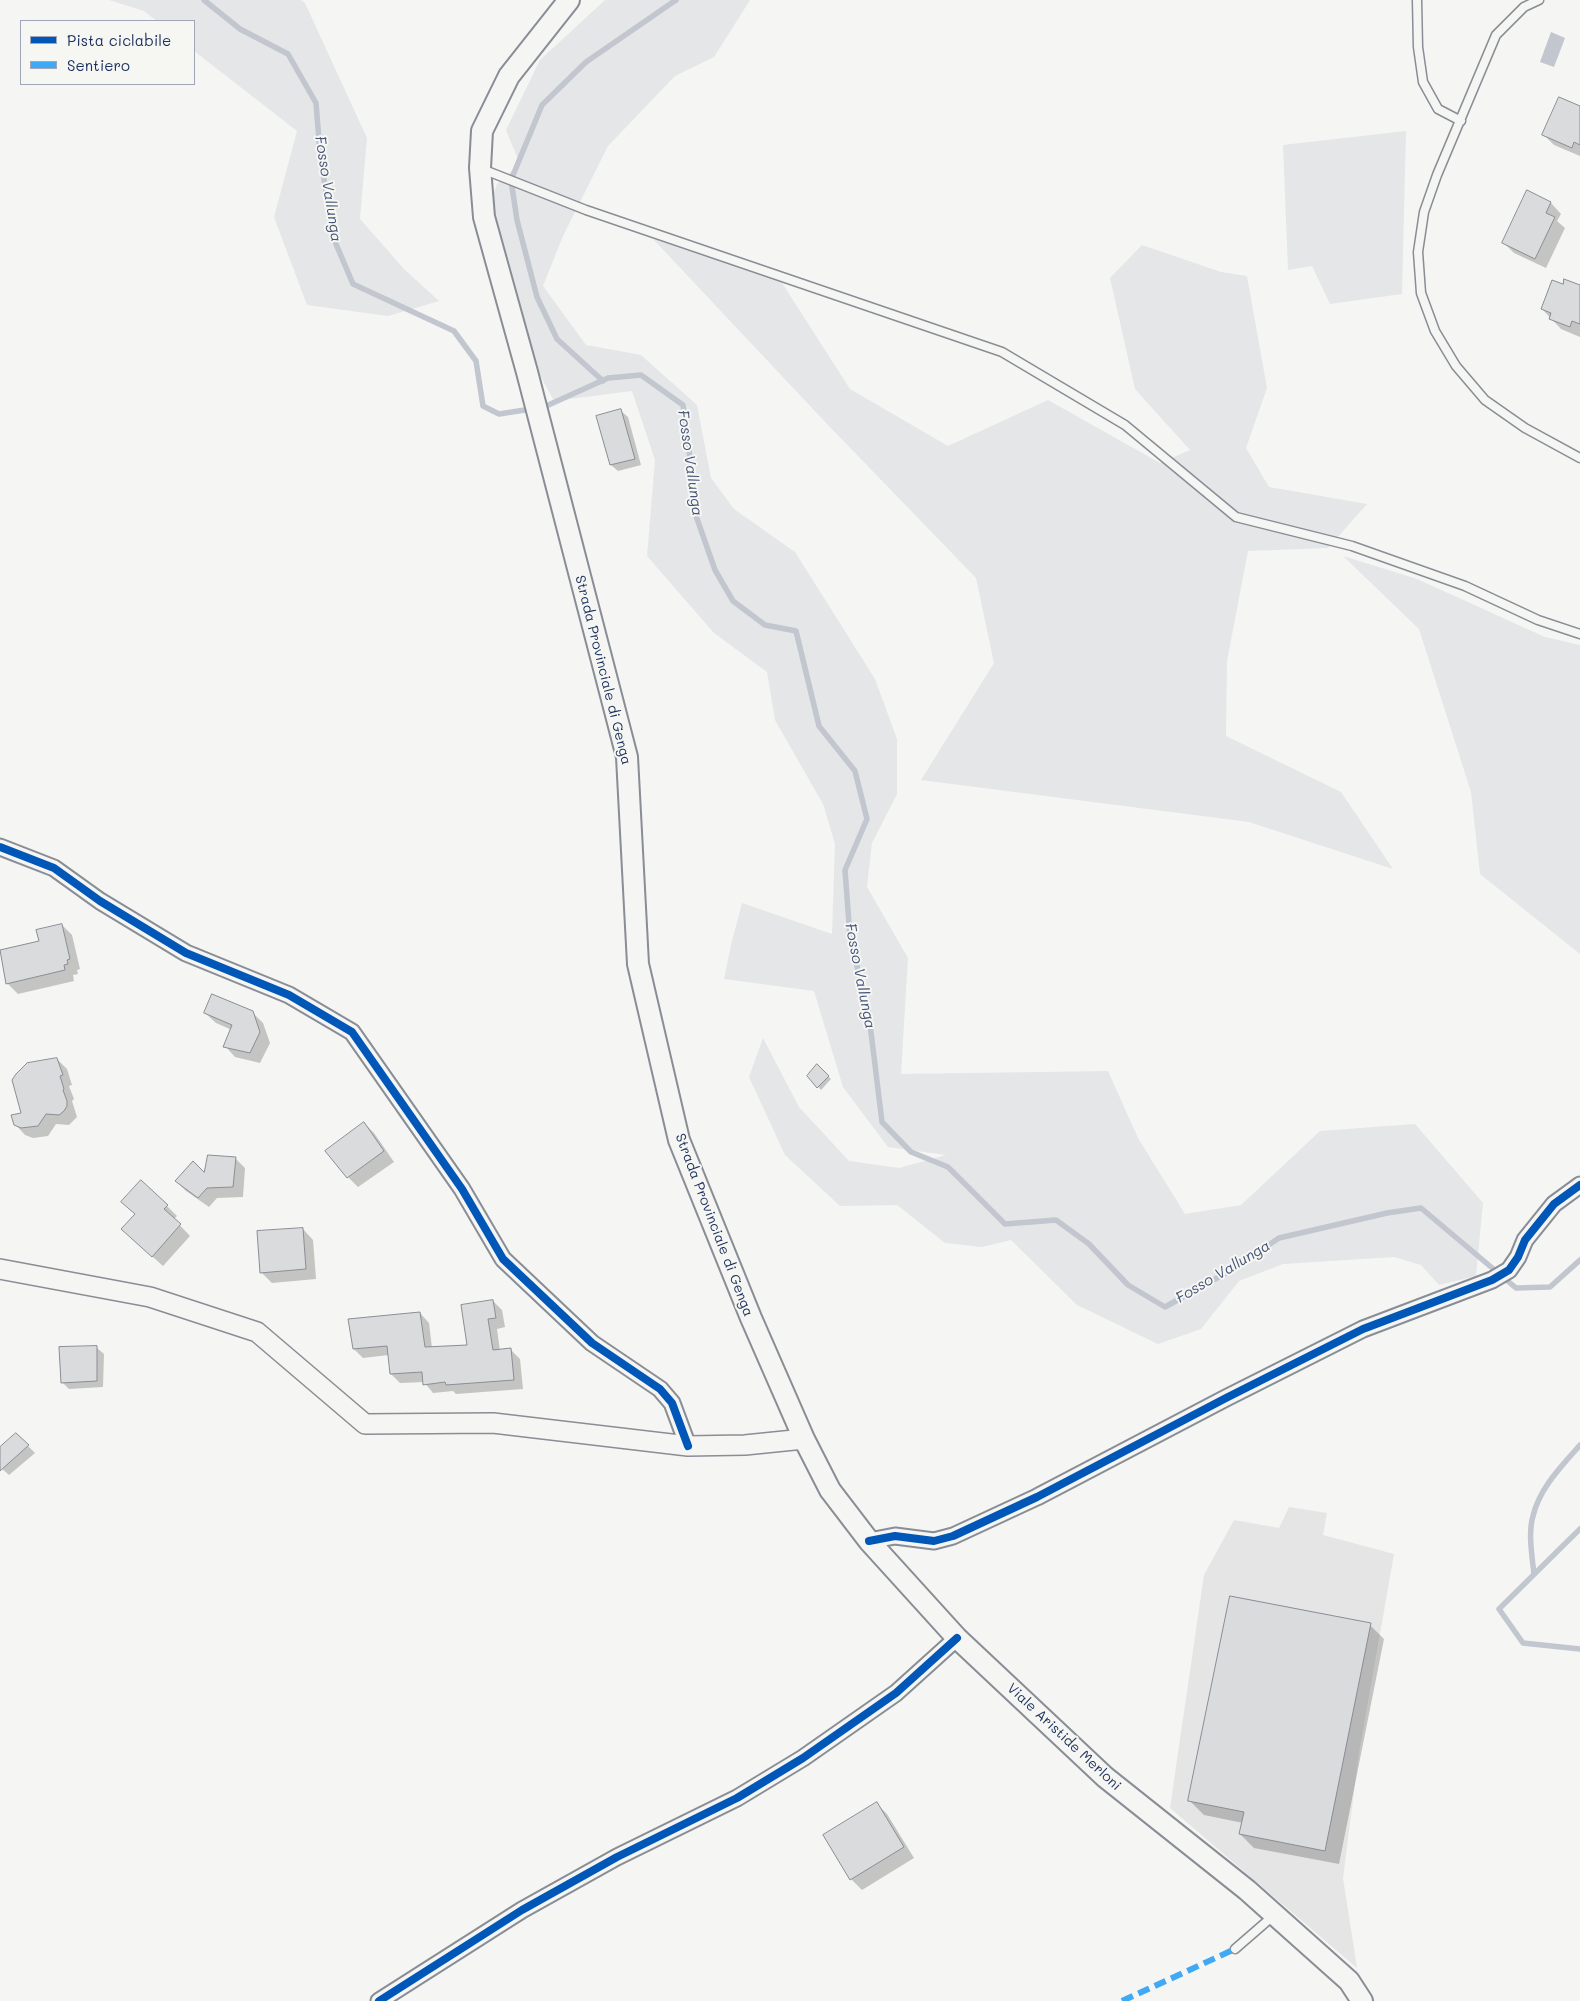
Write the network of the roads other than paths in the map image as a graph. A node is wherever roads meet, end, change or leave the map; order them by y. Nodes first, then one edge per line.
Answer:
1 (569, 0) edge
2 (1417, 0) edge
3 (1539, 0) edge
4 (1462, 121) junction
5 (480, 168) junction
6 (1580, 458) edge
7 (1580, 634) edge
8 (0, 847) edge
9 (1580, 1185) edge
10 (0, 1269) edge
11 (804, 1439) junction
12 (688, 1446) junction
13 (869, 1541) junction
14 (957, 1638) junction
15 (1275, 1915) junction
16 (1234, 1949) dead end
17 (379, 2001) edge
18 (1362, 2001) edge

1 - 5 main road, Strada Provinciale di Genga
2 - 4 lane
3 - 4 lane
4 - 6 lane
5 - 7 lane
5 - 11 main road, Strada Provinciale di Genga
8 - 12 street
9 - 13 street
10 - 12 street
11 - 12 street
11 - 13 main road, Viale Aristide Merloni
13 - 14 main road, Viale Aristide Merloni
14 - 15 main road, Viale Aristide Merloni
14 - 17 street
15 - 16 lane
15 - 18 main road, Viale Aristide Merloni

